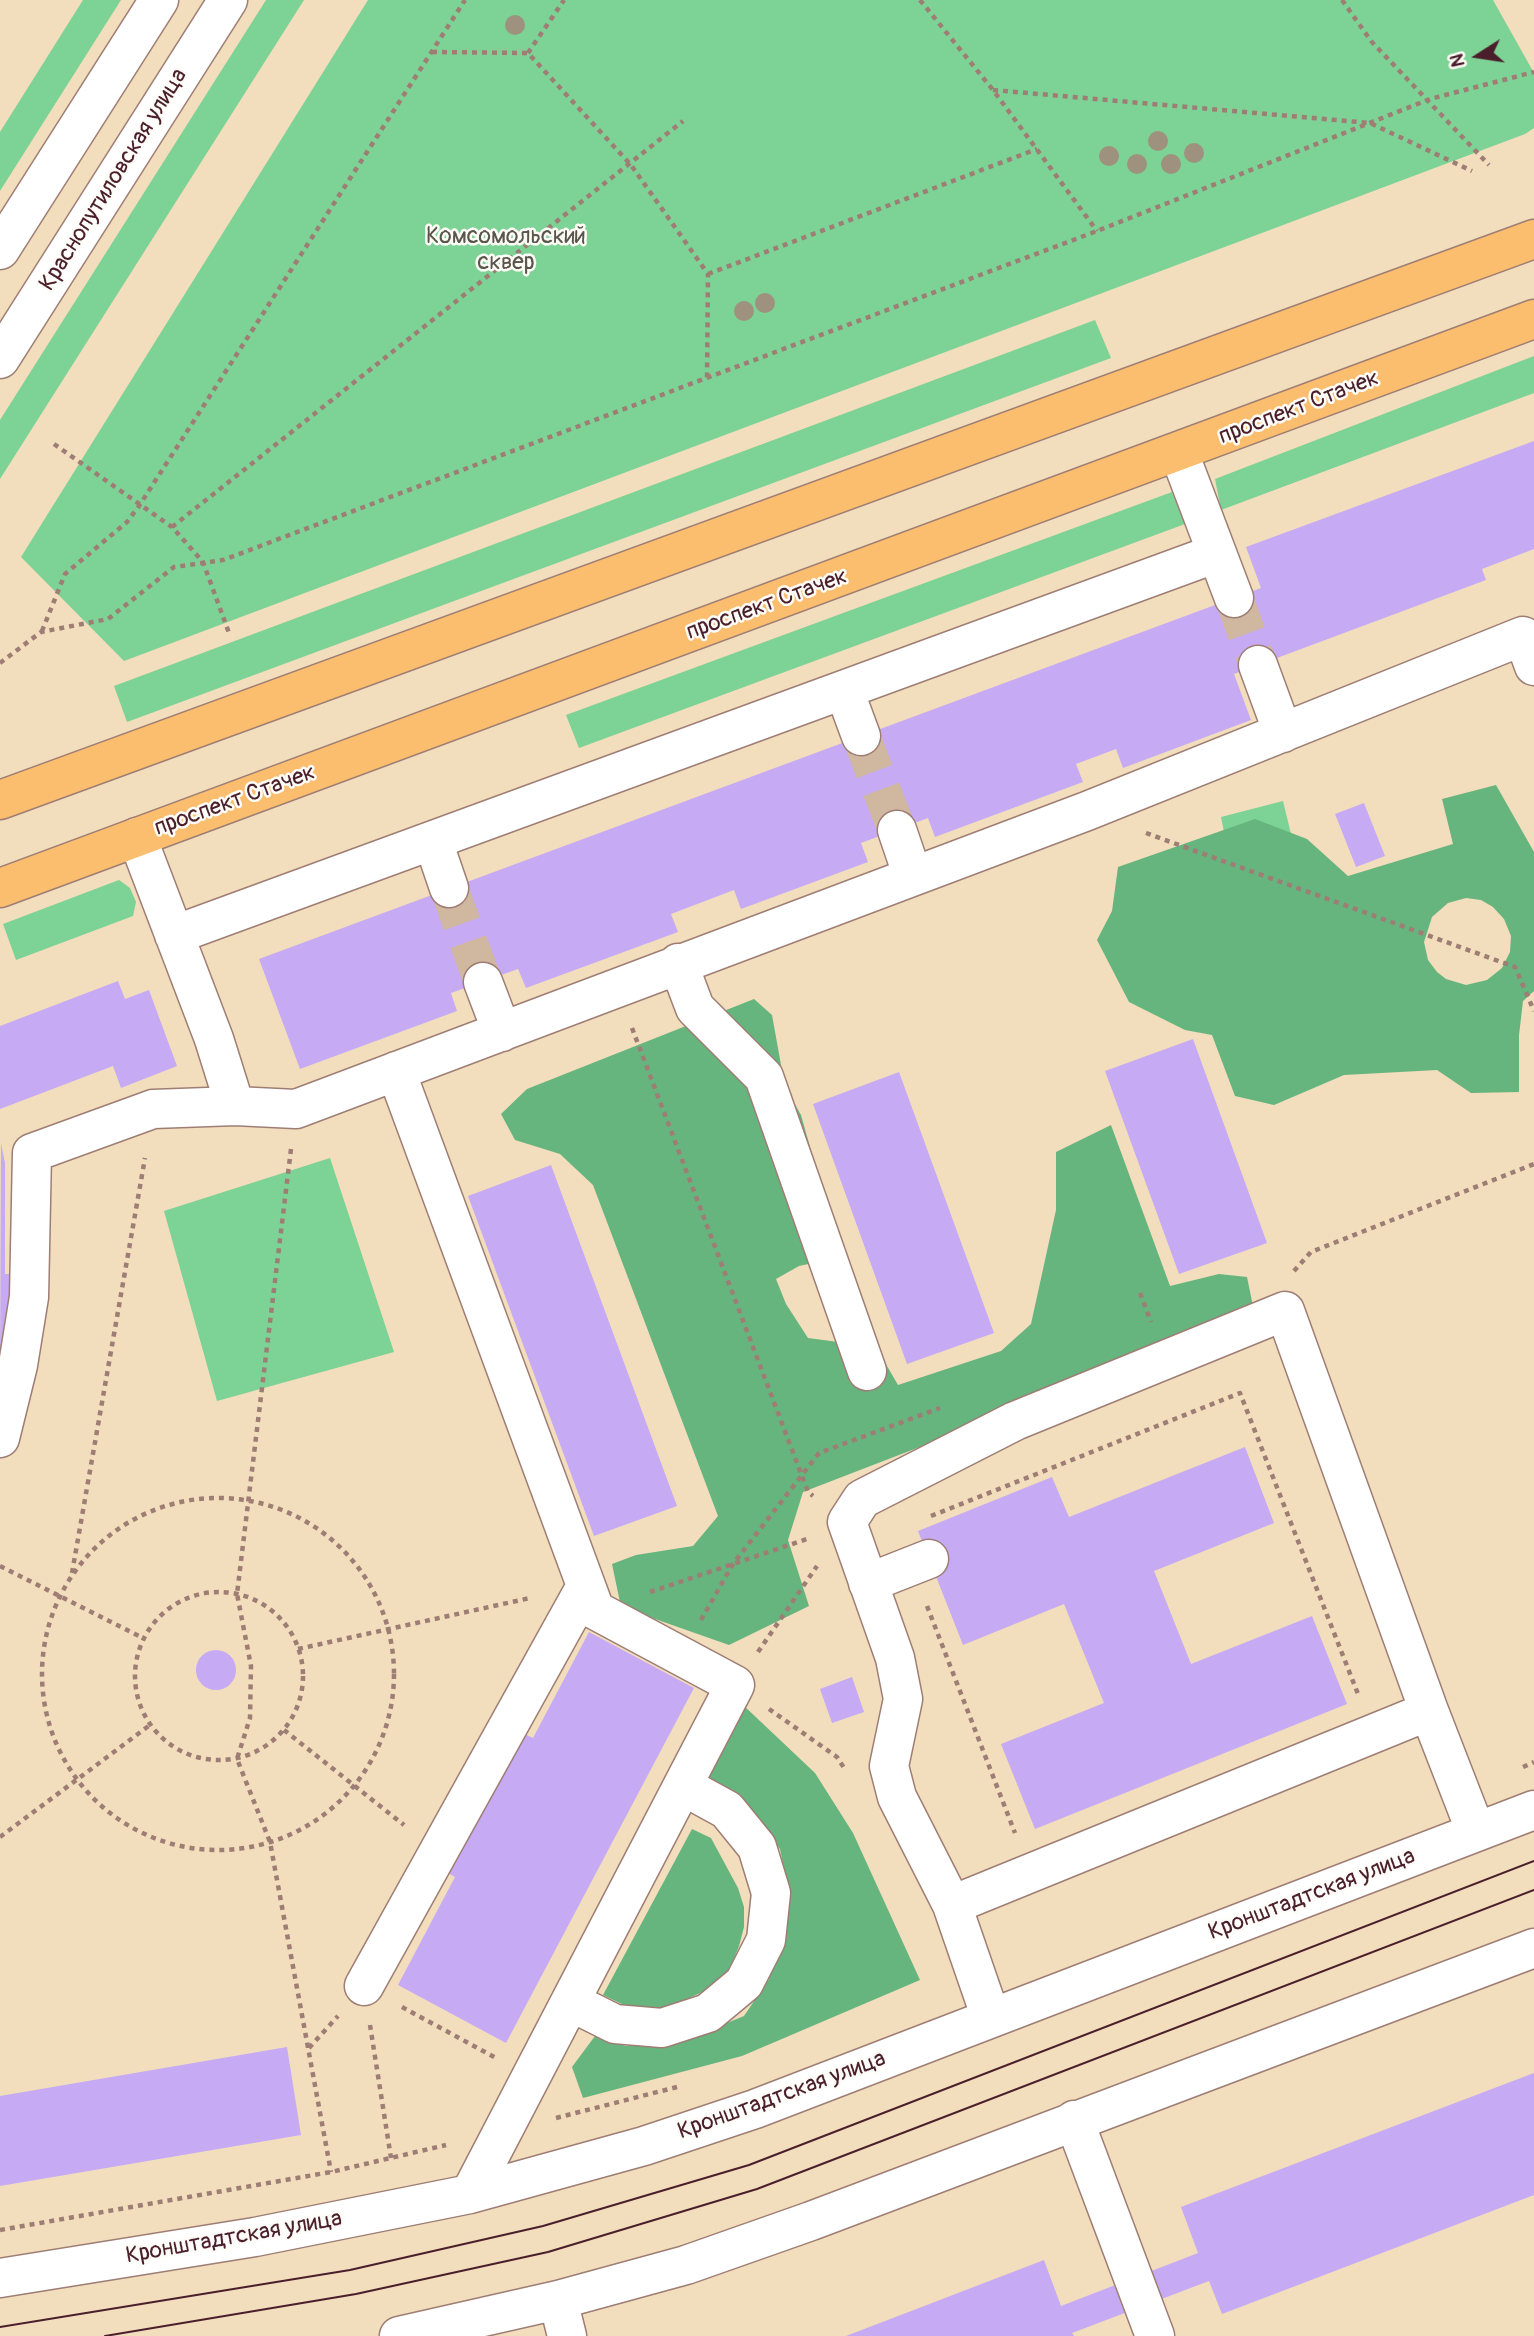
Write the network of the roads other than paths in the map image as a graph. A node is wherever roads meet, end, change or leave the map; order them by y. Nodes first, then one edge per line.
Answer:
1 (159, 0) edge
2 (228, 0) edge
3 (1534, 239) edge
4 (0, 250) edge
5 (1534, 320) edge
6 (0, 359) edge
7 (1180, 453) junction
8 (1217, 553) junction
9 (1234, 598) tunnel mouth
10 (1530, 645) edge
11 (1258, 665) tunnel mouth
12 (844, 690) junction
13 (1283, 733) junction
14 (862, 736) tunnel mouth
15 (0, 800) edge
16 (897, 830) tunnel mouth
17 (137, 837) junction
18 (432, 841) junction
19 (912, 874) junction
20 (0, 888) edge
21 (449, 888) tunnel mouth
22 (174, 935) junction
23 (678, 963) junction
24 (483, 982) tunnel mouth
25 (502, 1032) junction
26 (396, 1071) junction
27 (235, 1106) junction
28 (867, 1371) dead end
29 (0, 1438) edge
30 (920, 1563) road end
31 (868, 1583) junction
32 (590, 1598) junction
33 (1429, 1711) junction
34 (685, 1787) junction
35 (1534, 1810) edge
36 (1476, 1832) junction
37 (952, 1905) junction
38 (1534, 1948) edge
39 (364, 1986) road end
40 (571, 2002) junction
41 (991, 2018) junction
42 (1073, 2120) junction
43 (470, 2194) junction
44 (0, 2278) edge
45 (563, 2318) edge
46 (399, 2336) edge
47 (1155, 2336) edge

1 - 4 street
2 - 6 street, Краснопутиловская улица
3 - 15 main road
5 - 7 main road, проспект Стачек
7 - 8 street
7 - 17 main road, проспект Стачек
8 - 9 street
8 - 12 street
10 - 13 street
11 - 13 street
12 - 14 street
12 - 18 street
13 - 19 street
16 - 19 street
17 - 20 main road, проспект Стачек
17 - 22 street
18 - 21 street
18 - 22 street
19 - 23 street
22 - 27 street
23 - 25 street
23 - 28 street
24 - 25 street
25 - 26 street
26 - 27 street
26 - 32 street
27 - 29 street
30 - 31 street
31 - 33 street
31 - 37 street
32 - 34 street
32 - 39 street
33 - 36 street
33 - 37 street
34 - 40 street
34 - 40 street
35 - 36 street, Кронштадтская улица
36 - 41 street, Кронштадтская улица
37 - 41 street
38 - 42 street
40 - 43 street
41 - 43 street, Кронштадтская улица
42 - 45 street
42 - 47 street
43 - 44 street, Кронштадтская улица
45 - 46 street

